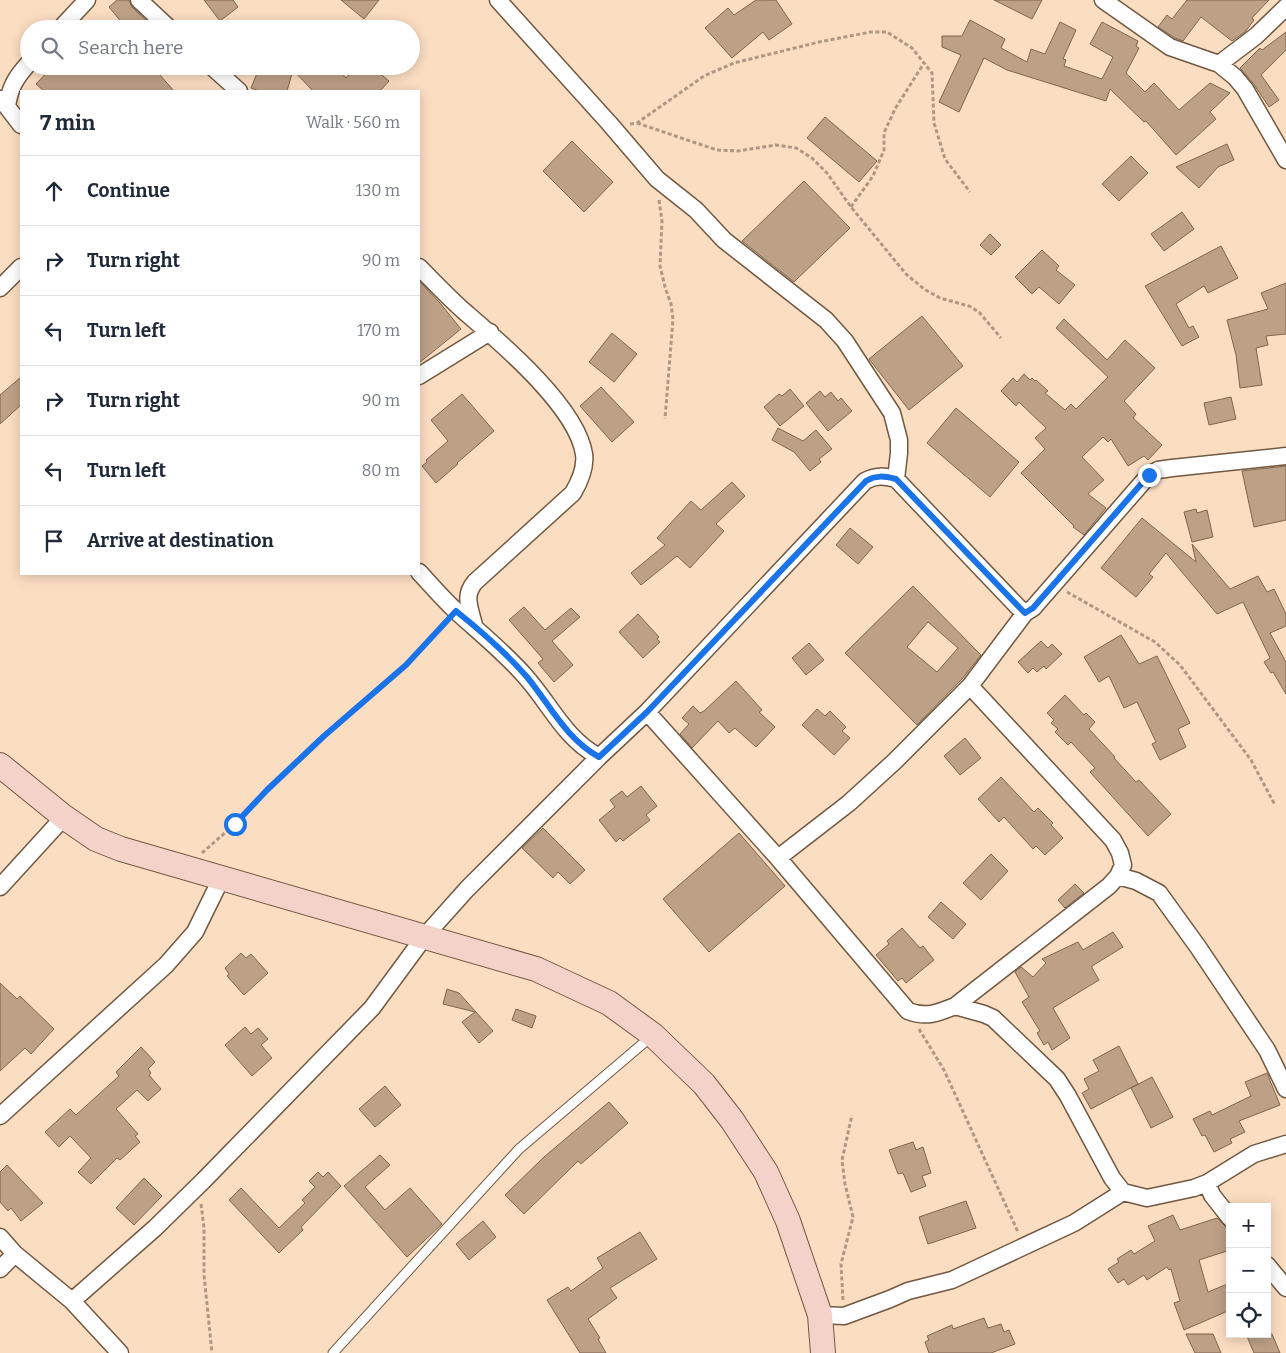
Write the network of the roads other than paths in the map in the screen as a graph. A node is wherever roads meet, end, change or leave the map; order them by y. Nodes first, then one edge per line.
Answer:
1 (87, 0) edge
2 (139, 0) edge
3 (498, 0) edge
4 (1103, 0) edge
5 (1286, 7) edge
6 (68, 20) edge
7 (160, 20) edge
8 (1219, 64) junction
9 (20, 74) edge
10 (221, 75) edge
11 (238, 90) edge
12 (3, 102) edge
13 (20, 124) edge
14 (1286, 160) edge
15 (420, 267) edge
16 (20, 268) edge
17 (0, 288) edge
18 (490, 332) junction
19 (420, 375) edge
20 (1286, 456) edge
21 (896, 479) junction
22 (420, 573) edge
23 (1025, 613) junction
24 (474, 625) junction
25 (970, 686) junction
26 (647, 712) junction
27 (599, 757) junction
28 (0, 765) edge
29 (64, 817) junction
30 (778, 858) junction
31 (1118, 876) junction
32 (221, 879) junction
33 (0, 887) edge
34 (425, 936) junction
35 (955, 1006) junction
36 (653, 1035) junction
37 (1286, 1089) edge
38 (0, 1116) edge
39 (1286, 1144) edge
40 (1207, 1184) junction
41 (1123, 1192) junction
42 (1226, 1213) edge
43 (0, 1236) edge
44 (15, 1254) junction
45 (0, 1270) edge
46 (1271, 1270) edge
47 (1286, 1288) edge
48 (72, 1302) junction
49 (820, 1315) junction
50 (120, 1353) edge
51 (333, 1353) edge
52 (823, 1353) edge

1 - 6 street
2 - 7 street
3 - 21 street
4 - 8 street
5 - 8 street
8 - 14 street
9 - 12 street
10 - 11 street
12 - 13 street
15 - 18 street
16 - 17 street
18 - 19 street
18 - 24 street
20 - 23 street
21 - 23 street
21 - 26 street
22 - 24 street
23 - 25 street
24 - 27 street
25 - 30 street
25 - 31 street
26 - 27 street
26 - 30 street
27 - 34 street
28 - 29 street
29 - 32 street
29 - 33 street
30 - 35 street
31 - 35 street
31 - 37 street
32 - 34 street
32 - 38 street
34 - 36 street
34 - 48 street
35 - 41 street
36 - 49 street
36 - 51 lane
39 - 40 street
40 - 41 street
40 - 42 street
41 - 49 street
43 - 44 street
44 - 45 street
44 - 48 street
46 - 47 street
48 - 50 street
49 - 52 street

